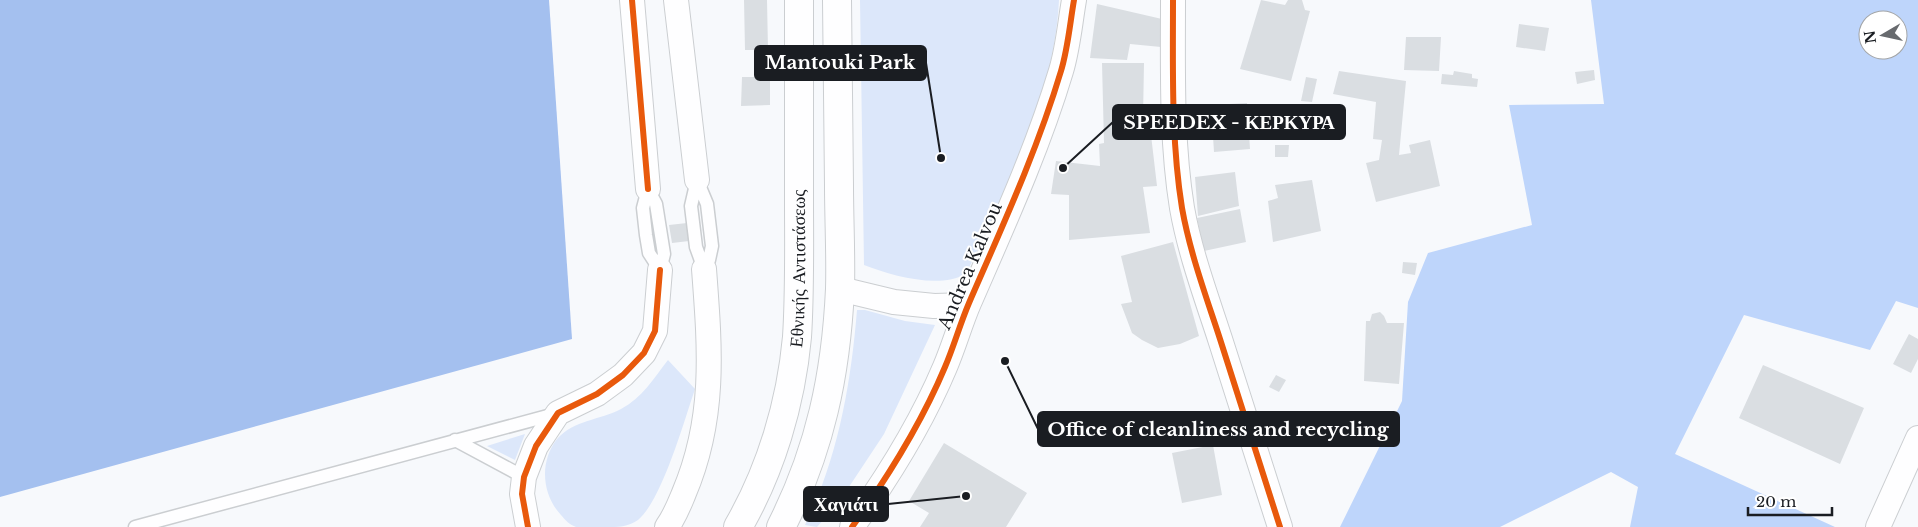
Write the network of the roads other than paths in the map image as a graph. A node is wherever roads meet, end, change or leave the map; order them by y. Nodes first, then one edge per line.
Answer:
1 (632, 0) edge
2 (676, 0) edge
3 (799, 0) edge
4 (837, 0) edge
5 (1074, 0) edge
6 (1173, 0) edge
7 (696, 180) joint
8 (648, 189) joint
9 (704, 269) joint
10 (660, 270) joint
11 (840, 289) junction
12 (968, 305) junction
13 (558, 413) junction
14 (1918, 438) edge
15 (455, 440) junction
16 (524, 477) junction
17 (135, 527) edge
18 (528, 527) edge
19 (668, 527) edge
20 (738, 527) edge
21 (781, 527) edge
22 (852, 527) edge
23 (1280, 527) edge
24 (1878, 527) edge

1 - 8 street
2 - 7 street
3 - 20 main road, Εθνικής Αντιστάσεως
4 - 11 main road
5 - 12 street, Andrea Kalvou
6 - 23 street
7 - 9 lane
8 - 10 lane
9 - 19 street
10 - 13 street
11 - 12 street
11 - 21 main road
12 - 22 street, Andrea Kalvou
13 - 15 lane
13 - 16 street
14 - 24 street
15 - 16 lane
15 - 17 lane
16 - 18 street

